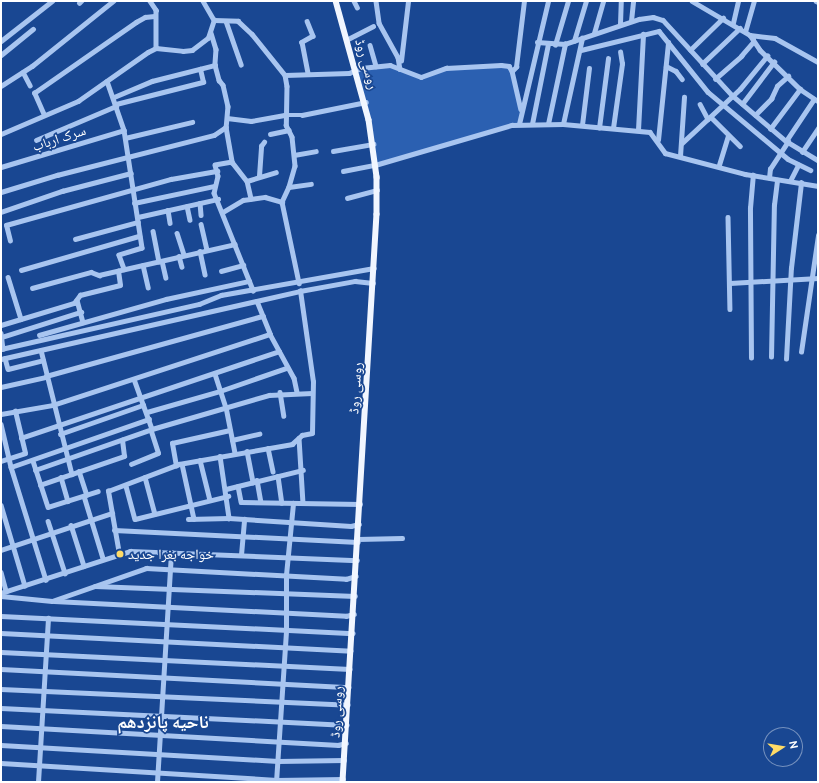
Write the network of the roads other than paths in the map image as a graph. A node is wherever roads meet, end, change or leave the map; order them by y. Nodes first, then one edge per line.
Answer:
1 (52, 1) edge
2 (113, 1) edge
3 (150, 1) edge
4 (203, 1) edge
5 (336, 1) edge
6 (354, 1) edge
7 (376, 1) edge
8 (408, 1) edge
9 (524, 1) edge
10 (548, 1) edge
11 (568, 1) edge
12 (586, 1) edge
13 (603, 1) edge
14 (621, 1) edge
15 (633, 1) edge
16 (692, 1) edge
17 (738, 1) edge
18 (754, 1) edge
19 (357, 7) dead end
20 (154, 16) junction
21 (723, 18) junction
22 (214, 20) junction
23 (226, 21) junction
24 (307, 21) dead end
25 (631, 21) junction
26 (733, 23) junction
27 (620, 24) junction
28 (373, 26) dead end
29 (740, 28) junction
30 (33, 29) dead end
31 (211, 33) junction
32 (594, 33) junction
33 (643, 34) junction
34 (749, 35) junction
35 (582, 38) junction
36 (348, 39) junction
37 (1, 41) edge
38 (574, 41) junction
39 (537, 42) junction
40 (668, 43) junction
41 (548, 44) junction
42 (565, 44) junction
43 (555, 45) junction
44 (370, 46) dead end
45 (156, 48) junction
46 (581, 50) junction
47 (690, 50) junction
48 (620, 52) dead end
49 (1, 55) edge
50 (767, 56) junction
51 (608, 59) dead end
52 (774, 62) junction
53 (818, 62) edge
54 (400, 63) junction
55 (241, 64) dead end
56 (702, 64) junction
57 (215, 65) junction
58 (376, 66) junction
59 (666, 66) junction
60 (589, 68) dead end
61 (200, 69) junction
62 (356, 69) junction
63 (400, 69) junction
64 (512, 71) junction
65 (23, 72) junction
66 (308, 73) junction
67 (285, 74) junction
68 (788, 76) junction
69 (682, 79) dead end
70 (715, 79) junction
71 (107, 81) junction
72 (30, 85) dead end
73 (1, 86) edge
74 (800, 89) junction
75 (733, 96) junction
76 (114, 97) junction
77 (684, 97) dead end
78 (816, 100) edge
79 (366, 102) junction
80 (700, 104) dead end
81 (725, 104) junction
82 (742, 104) junction
83 (116, 105) junction
84 (521, 109) junction
85 (44, 115) junction
86 (285, 115) junction
87 (755, 115) junction
88 (227, 118) junction
89 (710, 118) junction
90 (192, 122) dead end
91 (519, 124) junction
92 (532, 124) junction
93 (548, 124) junction
94 (563, 124) junction
95 (582, 125) junction
96 (226, 127) junction
97 (599, 128) junction
98 (613, 128) junction
99 (818, 128) edge
100 (770, 129) junction
101 (124, 130) junction
102 (289, 130) junction
103 (638, 130) junction
104 (1, 134) edge
105 (270, 134) dead end
106 (728, 136) junction
107 (125, 138) junction
108 (36, 140) dead end
109 (658, 140) junction
110 (787, 141) junction
111 (264, 142) dead end
112 (682, 143) junction
113 (373, 144) junction
114 (740, 146) dead end
115 (316, 151) dead end
116 (333, 151) dead end
117 (780, 152) junction
118 (802, 152) junction
119 (129, 155) junction
120 (294, 155) junction
121 (680, 156) junction
122 (818, 160) edge
123 (232, 162) junction
124 (375, 165) junction
125 (719, 165) junction
126 (798, 165) junction
127 (1, 167) edge
128 (811, 170) dead end
129 (216, 171) junction
130 (343, 171) dead end
131 (276, 172) dead end
132 (131, 174) junction
133 (753, 175) junction
134 (259, 176) junction
135 (769, 178) junction
136 (777, 180) junction
137 (247, 181) junction
138 (790, 181) junction
139 (801, 183) junction
140 (311, 184) dead end
141 (214, 186) junction
142 (818, 186) edge
143 (290, 187) junction
144 (133, 189) junction
145 (377, 190) junction
146 (1, 192) edge
147 (348, 198) dead end
148 (218, 199) junction
149 (251, 200) junction
150 (282, 202) junction
151 (134, 203) junction
152 (200, 203) junction
153 (186, 206) junction
154 (168, 210) junction
155 (1, 212) edge
156 (223, 212) junction
157 (202, 215) dead end
158 (728, 217) dead end
159 (138, 220) junction
160 (190, 220) dead end
161 (170, 223) dead end
162 (201, 224) dead end
163 (152, 231) dead end
164 (177, 233) dead end
165 (818, 235) edge
166 (139, 236) junction
167 (76, 239) dead end
168 (10, 241) dead end
169 (235, 244) junction
170 (207, 249) junction
171 (200, 251) junction
172 (181, 256) junction
173 (160, 261) junction
174 (143, 265) junction
175 (243, 265) junction
176 (182, 267) dead end
177 (374, 268) junction
178 (124, 269) junction
179 (21, 270) dead end
180 (118, 270) junction
181 (221, 271) dead end
182 (205, 274) dead end
183 (8, 277) dead end
184 (166, 278) dead end
185 (818, 278) edge
186 (810, 279) junction
187 (772, 280) junction
188 (790, 280) junction
189 (249, 281) junction
190 (750, 282) junction
191 (299, 283) junction
192 (373, 283) junction
193 (730, 283) junction
194 (148, 287) dead end
195 (32, 288) dead end
196 (253, 290) junction
197 (300, 291) junction
198 (77, 300) junction
199 (257, 301) junction
200 (730, 308) dead end
201 (81, 312) junction
202 (263, 316) junction
203 (21, 319) junction
204 (83, 322) junction
205 (120, 322) junction
206 (1, 325) edge
207 (36, 325) junction
208 (122, 332) junction
209 (270, 334) junction
210 (2, 335) edge
211 (39, 335) junction
212 (40, 341) junction
213 (2, 349) edge
214 (41, 350) junction
215 (279, 351) junction
216 (801, 352) dead end
217 (3, 358) edge
218 (751, 358) dead end
219 (771, 358) dead end
220 (786, 359) dead end
221 (43, 360) junction
222 (286, 368) junction
223 (215, 374) junction
224 (46, 376) junction
225 (134, 379) junction
226 (1, 387) edge
227 (220, 391) junction
228 (280, 392) junction
229 (296, 392) junction
230 (312, 393) junction
231 (140, 397) junction
232 (53, 405) junction
233 (143, 405) junction
234 (226, 407) junction
235 (15, 411) junction
236 (147, 412) junction
237 (1, 414) edge
238 (284, 416) dead end
239 (149, 419) junction
240 (1, 424) edge
241 (58, 427) junction
242 (152, 430) junction
243 (230, 430) junction
244 (60, 434) junction
245 (259, 434) dead end
246 (21, 438) junction
247 (299, 438) junction
248 (122, 440) junction
249 (232, 440) junction
250 (268, 448) junction
251 (65, 449) junction
252 (247, 451) junction
253 (235, 453) junction
254 (220, 456) junction
255 (10, 459) junction
256 (68, 459) junction
257 (200, 460) junction
258 (1, 461) edge
259 (33, 461) junction
260 (131, 464) dead end
261 (182, 464) junction
262 (176, 466) junction
263 (11, 467) junction
264 (35, 470) junction
265 (303, 470) junction
266 (78, 471) junction
267 (273, 471) dead end
268 (72, 474) junction
269 (278, 476) junction
270 (61, 477) junction
271 (145, 477) junction
272 (255, 481) junction
273 (40, 485) junction
274 (126, 486) junction
275 (238, 486) junction
276 (226, 488) junction
277 (98, 491) dead end
278 (85, 495) junction
279 (228, 496) junction
280 (210, 500) junction
281 (68, 501) junction
282 (261, 502) junction
283 (282, 502) junction
284 (293, 503) junction
285 (303, 503) junction
286 (191, 504) junction
287 (360, 504) junction
288 (1, 505) edge
289 (112, 513) junction
290 (155, 514) junction
291 (230, 518) junction
292 (188, 519) dead end
293 (194, 519) junction
294 (244, 519) junction
295 (90, 520) junction
296 (48, 521) dead end
297 (292, 522) junction
298 (358, 524) junction
299 (71, 526) junction
300 (114, 530) junction
301 (51, 534) junction
302 (242, 537) junction
303 (402, 538) dead end
304 (33, 539) junction
305 (290, 540) junction
306 (358, 540) junction
307 (13, 546) junction
308 (1, 550) edge
309 (171, 552) junction
310 (119, 554) junction
311 (241, 555) junction
312 (289, 557) junction
313 (103, 558) junction
314 (357, 560) junction
315 (84, 566) junction
316 (170, 569) junction
317 (1, 572) edge
318 (65, 573) junction
319 (286, 575) junction
320 (356, 576) junction
321 (46, 580) junction
322 (25, 586) junction
323 (92, 586) junction
324 (169, 588) junction
325 (6, 591) junction
326 (1, 593) edge
327 (286, 595) junction
328 (1, 596) edge
329 (355, 596) junction
330 (52, 600) junction
331 (168, 606) junction
332 (286, 613) junction
333 (354, 614) junction
334 (1, 616) edge
335 (48, 618) junction
336 (166, 624) junction
337 (286, 630) junction
338 (1, 633) edge
339 (353, 633) junction
340 (47, 636) junction
341 (166, 643) junction
342 (284, 648) junction
343 (352, 651) junction
344 (1, 652) edge
345 (46, 653) junction
346 (165, 659) junction
347 (283, 667) junction
348 (350, 669) junction
349 (1, 670) edge
350 (45, 672) junction
351 (164, 679) junction
352 (282, 685) junction
353 (349, 687) junction
354 (1, 689) edge
355 (44, 690) junction
356 (162, 697) junction
357 (281, 703) junction
358 (348, 705) junction
359 (1, 708) edge
360 (43, 710) junction
361 (161, 715) junction
362 (280, 722) junction
363 (347, 725) junction
364 (1, 726) edge
365 (42, 728) junction
366 (161, 734) junction
367 (278, 741) junction
368 (346, 743) junction
369 (1, 745) edge
370 (41, 747) junction
371 (159, 753) junction
372 (278, 760) junction
373 (344, 760) junction
374 (1, 763) edge
375 (39, 765) junction
376 (158, 773) junction
377 (276, 781) edge
378 (343, 781) edge
379 (38, 782) edge
380 (157, 782) edge

1 - 37 street
2 - 65 street
3 - 20 street
4 - 22 street
5 - 36 main road, روسی روڈ
6 - 19 street
7 - 54 street
8 - 54 street
9 - 64 street
10 - 39 street
11 - 43 street
12 - 38 street
13 - 32 street
14 - 27 street
15 - 25 street
16 - 21 street
17 - 26 street
18 - 34 street
20 - 45 street
20 - 85 street
21 - 26 street
21 - 47 street
22 - 23 street
22 - 31 street
23 - 55 street
23 - 67 street
24 - 66 street
25 - 27 street
25 - 47 street
26 - 29 street
27 - 32 street
28 - 36 street
29 - 34 street
29 - 56 street
30 - 49 street
31 - 45 street
31 - 57 street
32 - 35 street
33 - 40 street
33 - 46 street
33 - 103 street
34 - 50 street
34 - 53 street
34 - 70 street
35 - 38 street
35 - 46 street
36 - 62 main road, روسی روڈ
38 - 42 street
39 - 41 street
39 - 84 street
40 - 59 street
40 - 81 street
41 - 43 street
41 - 92 street
42 - 43 street
42 - 93 street
44 - 58 street
45 - 71 street
46 - 94 street
47 - 56 street
48 - 98 street
50 - 52 street
50 - 75 street
51 - 97 street
52 - 68 street
52 - 82 street
54 - 63 street
56 - 70 street
57 - 61 street
57 - 88 street
58 - 62 street
58 - 63 street
59 - 69 street
59 - 109 street
60 - 95 street
61 - 76 street
61 - 83 street
62 - 66 street
62 - 79 main road, روسی روڈ
63 - 64 street
64 - 84 street
65 - 72 street
65 - 73 street
66 - 67 street
67 - 86 street
68 - 74 street
68 - 87 street
70 - 75 street
71 - 76 street
71 - 85 street
74 - 78 street
74 - 100 street
75 - 81 street
75 - 82 street
76 - 83 street
77 - 112 street
78 - 110 street
79 - 86 street
79 - 113 main road, روسی روڈ
80 - 89 street
81 - 89 street
81 - 117 street
82 - 87 street
83 - 101 street
83 - 108 street
84 - 91 street
85 - 104 street
86 - 88 street
86 - 102 street
87 - 100 street
88 - 96 street
89 - 106 street
89 - 112 street
90 - 107 street
91 - 92 street
91 - 124 street
92 - 93 street
93 - 94 street
94 - 95 street
95 - 97 street
96 - 119 street
96 - 123 street
97 - 98 street
98 - 103 street
99 - 118 street
100 - 110 street
101 - 107 street
101 - 127 street, سرک ارباب
102 - 105 street
102 - 120 street
103 - 109 street
106 - 114 street
106 - 125 street
107 - 119 street
109 - 121 street
110 - 117 street
110 - 118 street
111 - 134 street
112 - 121 street
113 - 116 street
113 - 124 main road, روسی روڈ
115 - 120 street
117 - 126 street
117 - 135 street
118 - 122 street
119 - 132 street
119 - 146 street
120 - 143 street
121 - 125 street
123 - 129 street
123 - 137 street
124 - 130 street
124 - 145 main road, روسی روڈ
125 - 133 street
126 - 128 street
126 - 138 street
129 - 141 street
129 - 144 street
131 - 134 street
132 - 144 street
132 - 155 street
133 - 135 street
133 - 190 street
134 - 137 street
135 - 136 street
136 - 138 street
136 - 187 street
137 - 149 street
138 - 139 street
139 - 142 street
139 - 188 street
140 - 143 street
141 - 148 street
141 - 151 street
143 - 150 street
144 - 151 street
144 - 168 street
145 - 147 street
145 - 177 main road, روسی روڈ
148 - 152 street
148 - 156 street
149 - 150 street
149 - 156 street
150 - 191 street
151 - 159 street
152 - 153 street
152 - 157 street
153 - 154 street
153 - 160 street
154 - 159 street
154 - 161 street
156 - 169 street
158 - 193 street
159 - 166 street
159 - 167 street
162 - 170 street
163 - 173 street
164 - 172 street
165 - 186 street
166 - 178 street
166 - 179 street
169 - 170 street
169 - 175 street
170 - 171 street
171 - 172 street
171 - 182 street
172 - 173 street
172 - 176 street
173 - 174 street
173 - 184 street
174 - 178 street
174 - 194 street
175 - 181 street
175 - 189 street
177 - 191 street
177 - 192 main road, روسی روڈ
178 - 180 street
180 - 195 street
180 - 198 street
183 - 203 street
185 - 186 street
186 - 188 street
186 - 216 street
187 - 188 street
187 - 190 street
187 - 219 street
188 - 220 street
189 - 196 street
189 - 204 street
190 - 193 street
190 - 218 street
191 - 196 street
192 - 197 street
192 - 287 main road, روسی روڈ
193 - 200 street
196 - 205 street
197 - 199 street
197 - 230 street
198 - 201 street
198 - 203 street
199 - 202 street
199 - 208 street
201 - 204 street
201 - 207 street
202 - 209 street
202 - 224 street
203 - 206 street
204 - 211 street
205 - 208 street
205 - 212 street
207 - 210 street
207 - 211 street
208 - 214 street
209 - 215 street
209 - 225 street
210 - 213 street
211 - 212 street
212 - 213 street
214 - 217 street
214 - 221 street
215 - 222 street
215 - 223 street
217 - 221 street
221 - 224 street
222 - 227 street
222 - 229 street
223 - 227 street
223 - 231 street
224 - 226 street
224 - 232 street
225 - 231 street
225 - 232 street
227 - 234 street
227 - 236 street
228 - 229 street
228 - 234 street
228 - 238 street
229 - 230 street
230 - 247 street
231 - 233 street
231 - 241 street
232 - 235 street
232 - 241 street
233 - 236 street
233 - 244 street
234 - 242 street
234 - 243 street
235 - 237 street
235 - 246 street
236 - 239 street
239 - 242 street
239 - 251 street
240 - 255 street
241 - 244 street
241 - 246 street
242 - 248 street
242 - 260 street
243 - 249 street
243 - 262 street
244 - 251 street
245 - 249 street
246 - 255 street
247 - 250 street
247 - 265 street
248 - 256 street
248 - 266 street
249 - 253 street
250 - 252 street
250 - 267 street
251 - 256 street
251 - 259 street
252 - 253 street
252 - 272 street
253 - 254 street
254 - 257 street
254 - 276 street
255 - 258 street
255 - 263 street
256 - 264 street
256 - 268 street
257 - 261 street
257 - 280 street
259 - 263 street
259 - 264 street
261 - 262 street
261 - 286 street
262 - 271 street
263 - 304 street
264 - 273 street
265 - 269 street
265 - 285 street
266 - 268 street
266 - 278 street
268 - 270 street
269 - 272 street
269 - 283 street
270 - 273 street
270 - 281 street
271 - 274 street
271 - 290 street
272 - 275 street
272 - 282 street
273 - 281 street
274 - 289 street
274 - 290 street
275 - 276 street
275 - 282 street
276 - 279 street
277 - 278 street
278 - 281 street
278 - 295 street
279 - 280 street
279 - 291 street
280 - 286 street
282 - 283 street
283 - 284 street
284 - 285 street
284 - 297 street
285 - 287 street
286 - 290 street
286 - 293 street
287 - 298 main road, روسی روڈ
288 - 307 street
289 - 295 street
289 - 300 street
291 - 293 street
291 - 294 street
292 - 293 street
294 - 297 street
294 - 302 street
295 - 299 street
295 - 313 street
296 - 301 street
297 - 298 street
297 - 305 street
298 - 306 main road, روسی روڈ
299 - 301 street
299 - 315 street
300 - 302 street
300 - 310 street
301 - 304 street
301 - 318 street
302 - 305 street
302 - 311 street
303 - 306 street
304 - 307 street
304 - 321 street
305 - 306 street
305 - 312 street
306 - 314 main road, روسی روڈ
307 - 308 street
307 - 322 street
309 - 310 street
309 - 311 street
309 - 316 street
310 - 313 street
311 - 312 street
312 - 314 street
312 - 319 street
313 - 315 street
314 - 320 main road, روسی روڈ
315 - 318 street
316 - 319 street
316 - 323 street
316 - 324 street
317 - 325 street
318 - 321 street
319 - 320 street
319 - 327 street
320 - 329 main road, روسی روڈ
321 - 322 street
322 - 325 street
323 - 324 street
323 - 330 street
324 - 327 street
324 - 331 street
325 - 326 street
327 - 329 street
327 - 332 street
328 - 330 street
329 - 333 main road, روسی روڈ
330 - 331 street
331 - 332 street
331 - 336 street
332 - 333 street
332 - 337 street
333 - 339 main road, روسی روڈ
334 - 335 street
335 - 336 street
335 - 340 street
336 - 337 street
336 - 341 street
337 - 339 street
337 - 342 street
338 - 340 street
339 - 343 main road, روسی روڈ
340 - 341 street
340 - 345 street
341 - 342 street
341 - 346 street
342 - 343 street
342 - 347 street
343 - 348 main road, روسی روڈ
344 - 345 street
345 - 346 street
345 - 350 street
346 - 347 street
346 - 351 street
347 - 348 street
347 - 352 street
348 - 353 main road, روسی روڈ
349 - 350 street
350 - 351 street
350 - 355 street
351 - 352 street
351 - 356 street
352 - 353 street
352 - 357 street
353 - 358 main road, روسی روڈ
354 - 355 street
355 - 356 street
355 - 360 street
356 - 357 street
356 - 361 street
357 - 358 street
357 - 362 street
358 - 363 main road, روسی روڈ
359 - 360 street
360 - 361 street
360 - 365 street
361 - 362 street
361 - 366 street
362 - 363 street
362 - 367 street
363 - 368 main road, روسی روڈ
364 - 365 street
365 - 366 street
365 - 370 street
366 - 367 street
366 - 371 street
367 - 368 street
367 - 372 street
368 - 373 main road, روسی روڈ
369 - 370 street
370 - 371 street
370 - 375 street
371 - 372 street
371 - 376 street
372 - 373 street
372 - 377 street
373 - 378 main road, روسی روڈ
374 - 375 street
375 - 376 street
375 - 379 street
376 - 377 street
376 - 380 street
377 - 378 street

